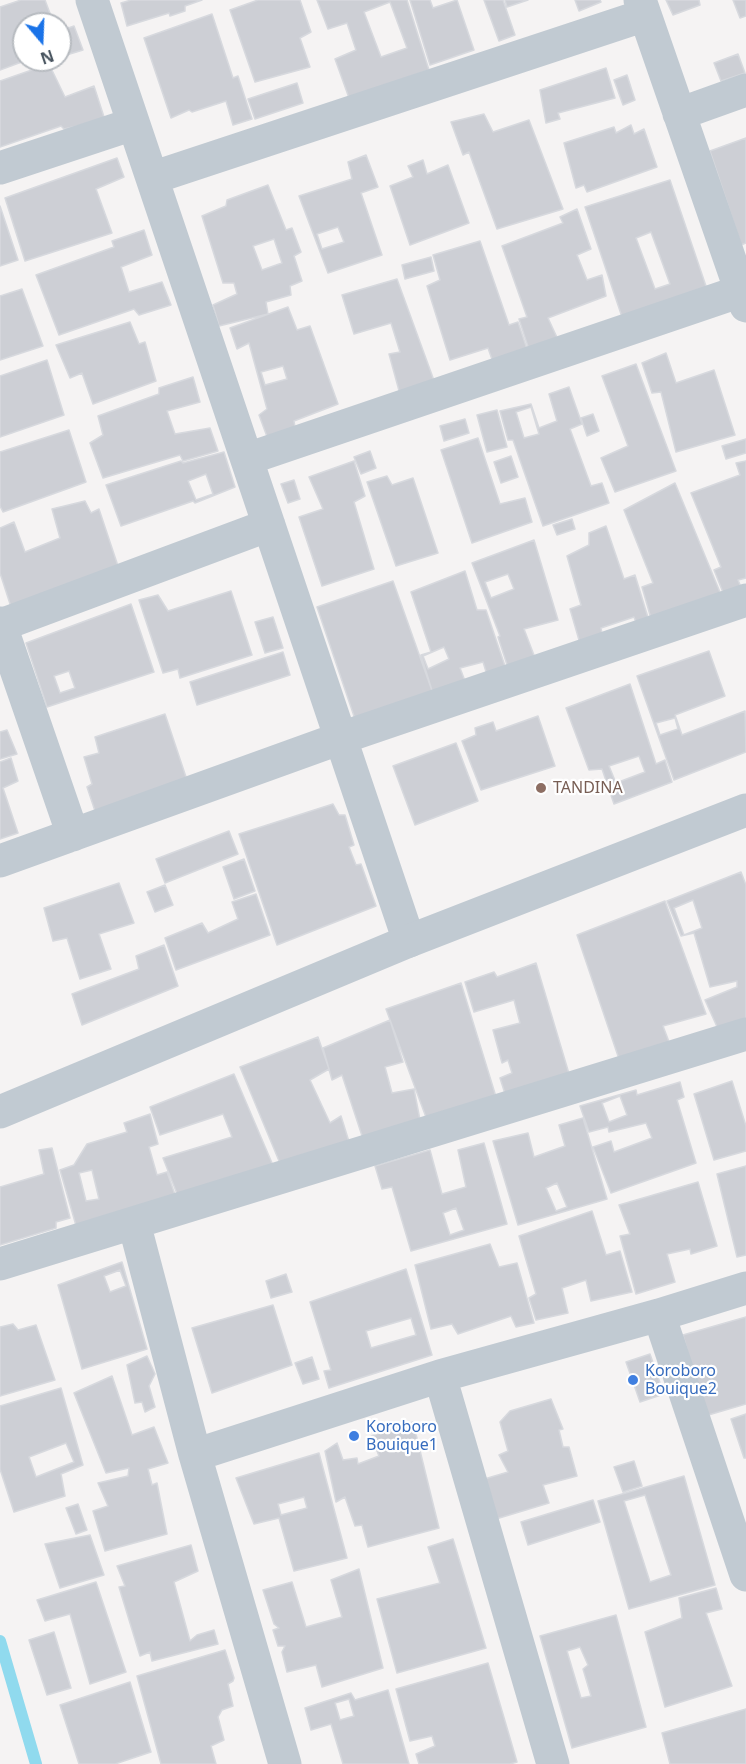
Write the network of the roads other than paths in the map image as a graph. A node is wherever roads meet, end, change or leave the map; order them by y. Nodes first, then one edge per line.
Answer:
1 (92, 0) edge
2 (642, 8) edge
3 (746, 90) edge
4 (679, 114) junction
5 (134, 124) junction
6 (0, 168) edge
7 (152, 178) junction
8 (743, 299) edge
9 (247, 459) junction
10 (269, 525) junction
11 (746, 600) edge
12 (0, 624) edge
13 (341, 738) junction
14 (746, 810) edge
15 (73, 834) junction
16 (0, 861) edge
17 (409, 941) junction
18 (746, 1034) edge
19 (0, 1112) edge
20 (134, 1223) junction
21 (0, 1264) edge
22 (746, 1288) edge
23 (659, 1315) junction
24 (440, 1376) junction
25 (195, 1455) junction
26 (746, 1575) edge
27 (285, 1764) edge
28 (553, 1764) edge

1 - 5 street
2 - 4 street
2 - 7 street
3 - 4 street
4 - 8 street
5 - 6 street
5 - 7 street
7 - 9 street
8 - 9 street
9 - 10 street
10 - 12 street
10 - 13 street
11 - 13 street
12 - 15 street
13 - 15 street
13 - 17 street
14 - 17 street
15 - 16 street
17 - 19 street
18 - 20 street
20 - 21 street
20 - 25 street
22 - 23 street
23 - 24 street
23 - 26 street
24 - 25 street
24 - 28 street
25 - 27 street

